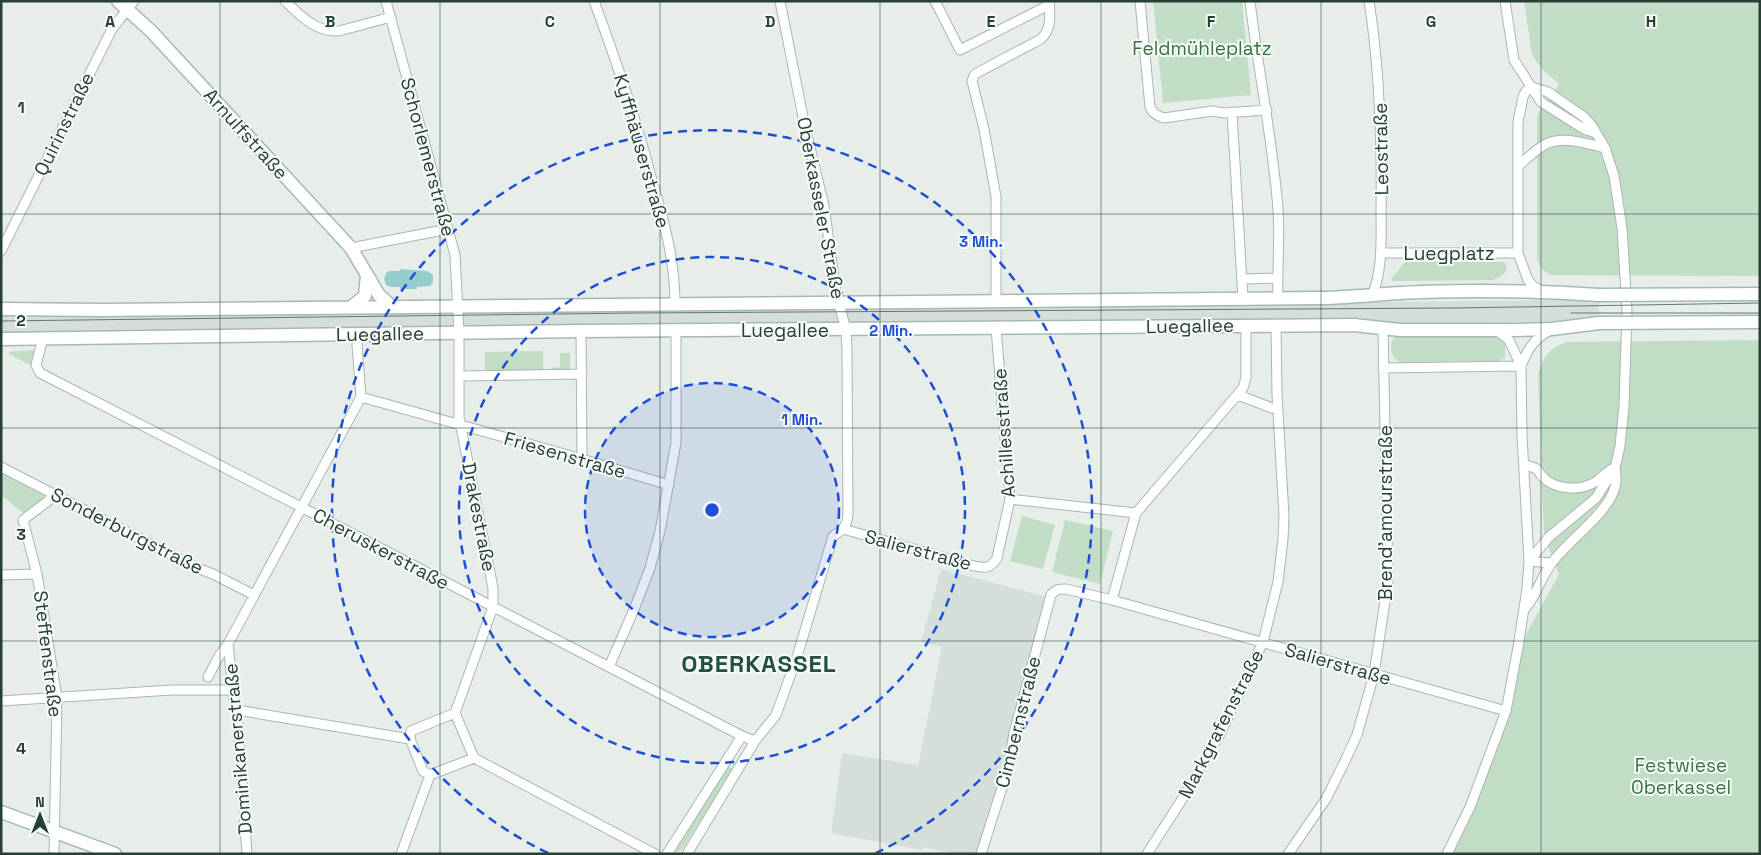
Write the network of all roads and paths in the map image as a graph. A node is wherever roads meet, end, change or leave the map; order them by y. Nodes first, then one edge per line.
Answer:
1 (285, 1) edge
2 (386, 1) edge
3 (594, 1) edge
4 (780, 1) edge
5 (935, 1) edge
6 (1140, 1) edge
7 (1250, 1) edge
8 (1369, 1) edge
9 (1505, 1) edge
10 (1049, 3) edge
11 (126, 4) edge
12 (390, 18) junction
13 (1532, 87) junction
14 (1267, 110) junction
15 (1232, 112) junction
16 (1605, 148) junction
17 (1518, 166) junction
18 (448, 229) junction
19 (351, 248) junction
20 (1, 251) edge
21 (1380, 253) junction
22 (1518, 253) junction
23 (367, 275) junction
24 (1277, 278) junction
25 (1243, 279) junction
26 (1545, 292) junction
27 (1760, 294) edge
28 (1372, 296) junction
29 (1278, 298) junction
30 (1243, 299) junction
31 (996, 301) junction
32 (838, 302) junction
33 (675, 304) junction
34 (392, 307) junction
35 (350, 308) junction
36 (2, 309) edge
37 (458, 311) junction
38 (1760, 322) edge
39 (1246, 326) junction
40 (1276, 326) junction
41 (996, 328) junction
42 (1383, 329) junction
43 (846, 330) junction
44 (1496, 330) junction
45 (1552, 330) junction
46 (582, 331) junction
47 (676, 331) junction
48 (459, 333) junction
49 (362, 334) junction
50 (43, 338) junction
51 (1, 339) edge
52 (1521, 366) junction
53 (1383, 368) junction
54 (582, 374) junction
55 (460, 376) junction
56 (1238, 395) junction
57 (362, 397) junction
58 (1278, 408) junction
59 (461, 426) junction
60 (582, 458) junction
61 (1524, 464) junction
62 (1, 467) edge
63 (1615, 468) junction
64 (669, 485) junction
65 (56, 495) junction
66 (1010, 499) junction
67 (303, 508) junction
68 (1136, 513) junction
69 (843, 529) junction
70 (1529, 561) junction
71 (1551, 563) junction
72 (993, 565) joint
73 (37, 574) junction
74 (1, 575) edge
75 (1054, 591) joint
76 (254, 595) junction
77 (1112, 600) junction
78 (493, 607) junction
79 (1524, 610) junction
80 (1263, 642) junction
81 (228, 644) junction
82 (609, 667) junction
83 (1374, 674) junction
84 (208, 677) dead end
85 (233, 690) junction
86 (57, 698) junction
87 (1, 701) edge
88 (238, 710) junction
89 (1506, 711) junction
90 (455, 713) junction
91 (742, 736) junction
92 (410, 739) junction
93 (755, 741) junction
94 (474, 758) junction
95 (430, 775) junction
96 (1, 812) edge
97 (56, 831) junction
98 (54, 854) edge
99 (115, 854) edge
100 (247, 854) edge
101 (401, 854) edge
102 (655, 854) edge
103 (667, 854) edge
104 (687, 854) edge
105 (981, 854) edge
106 (1147, 854) edge
107 (1288, 854) edge
108 (1447, 854) edge

1 - 12 street
2 - 12 street, Schorlemerstraße
3 - 33 street, Kyffhäuserstraße
4 - 32 street, Oberkasseler Straße
5 - 10 street
6 - 15 street
7 - 14 street
8 - 21 street, Leostraße
9 - 13 street
10 - 31 street
11 - 19 main road, Arnulfstraße
11 - 20 street, Quirinstraße
12 - 18 street, Schorlemerstraße
13 - 16 street
13 - 17 street
14 - 15 street
14 - 24 street
15 - 25 street
16 - 17 street
16 - 63 street
17 - 22 street
18 - 19 street
18 - 37 street, Schorlemerstraße
19 - 23 main road, Arnulfstraße
21 - 22 street, Luegplatz
21 - 28 street, Leostraße
22 - 26 street
23 - 34 main road, Arnulfstraße
23 - 35 main road
24 - 25 street
24 - 29 street
25 - 30 street
26 - 27 main road, Luegallee, bridge
26 - 28 main road, Luegallee
28 - 29 main road, Luegallee
29 - 30 main road, Luegallee
30 - 31 main road, Luegallee
31 - 32 main road, Luegallee
32 - 33 main road, Luegallee
32 - 43 street, Oberkasseler Straße
33 - 37 main road, Luegallee
34 - 35 main road, Luegallee
34 - 37 main road, Luegallee
35 - 36 main road, Luegallee
37 - 48 street, Drakestraße
38 - 45 main road, Luegallee, bridge
39 - 40 main road, Luegallee
39 - 41 main road, Luegallee
39 - 56 street
40 - 42 main road, Luegallee
40 - 58 street, Markgrafenstraße
41 - 43 main road, Luegallee
41 - 66 street, Achillesstraße
42 - 44 main road, Luegallee
42 - 53 street, Brend'amourstraße
43 - 47 main road, Luegallee
43 - 69 street, Oberkasseler Straße
44 - 45 main road, Luegallee
44 - 52 street
45 - 52 street
46 - 47 main road, Luegallee
46 - 48 main road, Luegallee
46 - 54 street
47 - 64 street
48 - 49 main road, Luegallee
48 - 55 street, Drakestraße
49 - 50 main road, Luegallee
49 - 57 street
50 - 51 main road, Luegallee
50 - 67 street, Cheruskerstraße
52 - 53 street
52 - 61 street
53 - 83 street, Brend'amourstraße
54 - 55 street
54 - 60 street
55 - 59 street, Drakestraße
56 - 58 street
56 - 68 street
57 - 59 street, Friesenstraße
57 - 67 street, Dominikanerstraße
58 - 80 street, Markgrafenstraße
59 - 60 street, Friesenstraße
59 - 78 street, Drakestraße
60 - 64 street, Friesenstraße
61 - 63 street
61 - 70 street
62 - 65 street, Sonderburgstraße
63 - 70 street
63 - 71 street
64 - 82 street
65 - 73 street, Steffenstraße
65 - 76 street, Sonderburgstraße
66 - 68 street
66 - 72 street, Achillesstraße
67 - 76 street, Dominikanerstraße
67 - 78 street, Cheruskerstraße
68 - 77 street
69 - 72 street, Salierstraße
69 - 93 street, Oberkasseler Straße
70 - 71 street
70 - 79 street
71 - 79 street
73 - 74 street
73 - 86 street, Steffenstraße
75 - 77 street, Salierstraße
75 - 105 street, Cimbernstraße
76 - 81 street, Dominikanerstraße
77 - 80 street, Salierstraße
78 - 82 street, Cheruskerstraße
78 - 90 street, Drakestraße
79 - 89 street
80 - 83 street, Salierstraße
80 - 106 street, Markgrafenstraße
81 - 84 street, Dominikanerstraße
81 - 85 street, Dominikanerstraße
82 - 91 street, Cheruskerstraße
83 - 89 street, Salierstraße
83 - 107 street, Brend'amourstraße
85 - 86 street
85 - 88 street, Dominikanerstraße
86 - 87 street
86 - 97 street, Steffenstraße
88 - 92 street
88 - 100 street, Dominikanerstraße
89 - 108 street
90 - 92 street
90 - 94 street
91 - 93 street, Cheruskerstraße
91 - 103 street
92 - 95 street
93 - 104 street, Oberkasseler Straße
94 - 95 street
94 - 102 street
95 - 101 street
96 - 97 main road
97 - 98 street, Steffenstraße
97 - 99 main road

